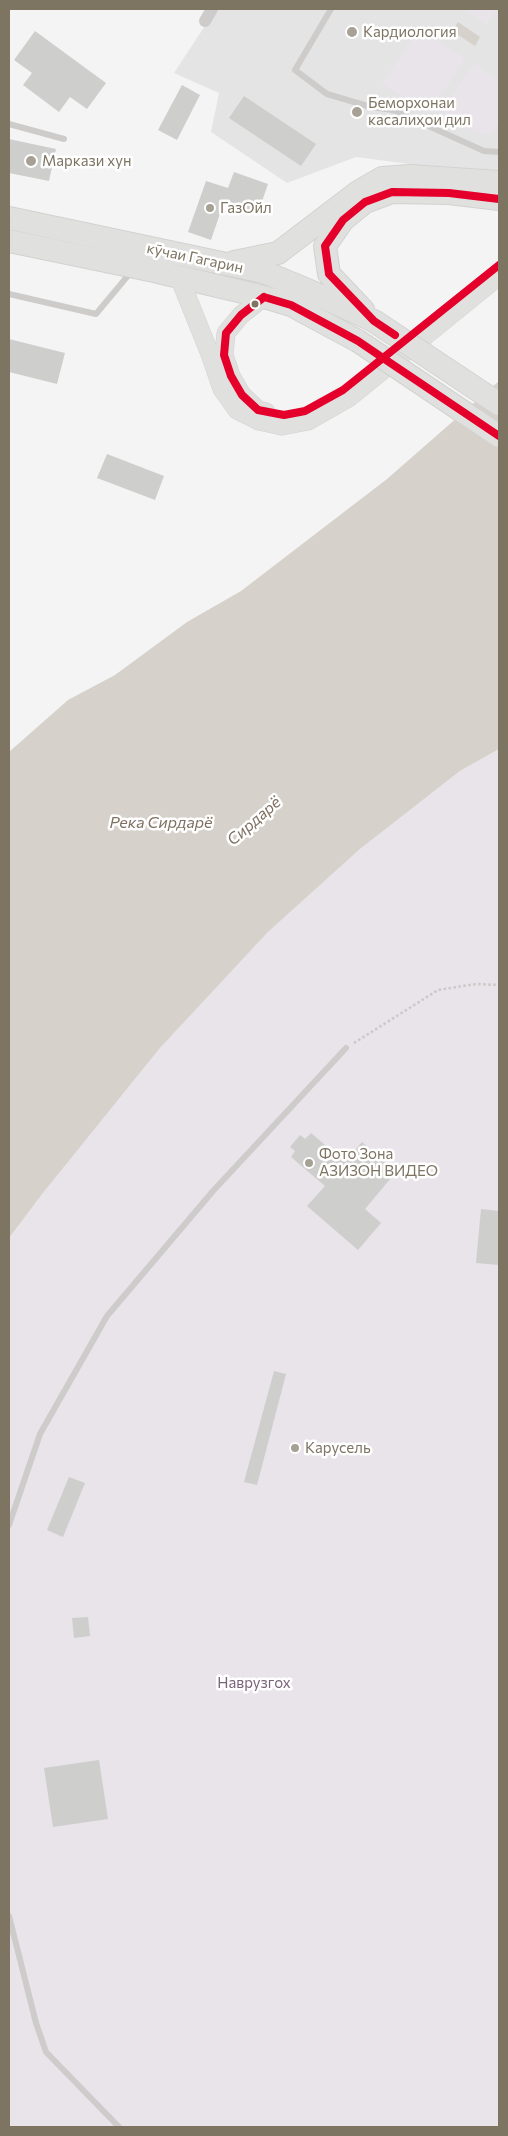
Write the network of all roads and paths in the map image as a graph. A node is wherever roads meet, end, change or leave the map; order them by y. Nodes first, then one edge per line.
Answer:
1 (212, 9) edge
2 (331, 9) edge
3 (205, 21) dead end
4 (9, 124) edge
5 (64, 139) dead end
6 (499, 152) edge
7 (499, 182) edge
8 (499, 199) edge
9 (9, 218) edge
10 (9, 242) edge
11 (222, 265) junction
12 (499, 265) edge
13 (144, 270) junction
14 (499, 276) edge
15 (180, 277) junction
16 (9, 294) edge
17 (264, 297) junction
18 (374, 321) junction
19 (499, 404) edge
20 (499, 436) edge
21 (499, 985) edge
22 (346, 1048) joint
23 (9, 1525) edge
24 (9, 1916) edge
25 (120, 2127) edge

1 - 3 street
2 - 6 lane
4 - 5 lane
7 - 11 highway
8 - 18 highway
9 - 11 highway, кӯчаи Гагарин
10 - 13 highway, кӯчаи Гагарин
11 - 18 highway, кӯчаи Гагарин
12 - 17 main road
13 - 15 highway, кӯчаи Гагарин
13 - 16 lane
14 - 15 main road
15 - 17 highway, кӯчаи Гагарин
17 - 20 highway, кӯчаи Гагарин, bridge
18 - 19 highway, bridge
21 - 22 path
22 - 23 lane
24 - 25 lane

